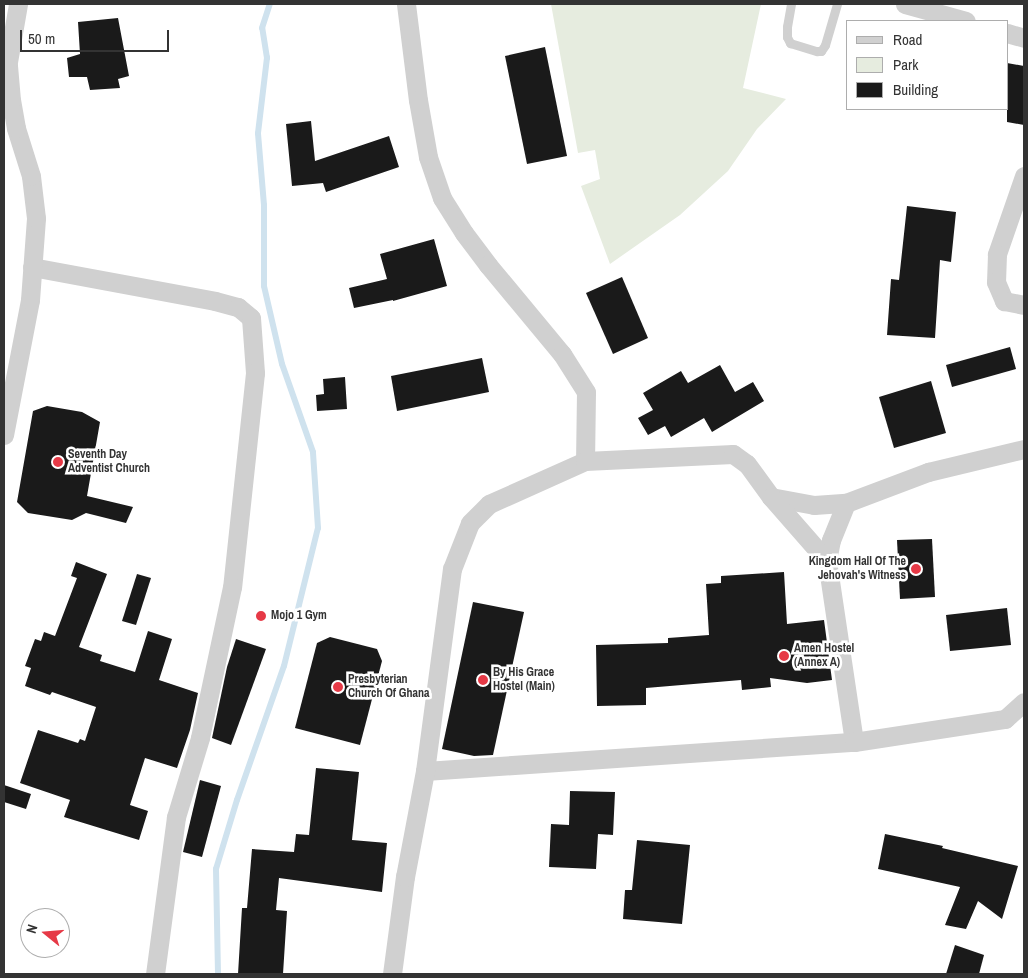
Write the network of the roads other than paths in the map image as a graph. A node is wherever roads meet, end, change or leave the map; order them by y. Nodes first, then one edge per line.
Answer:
1 (18, 4) edge
2 (406, 4) edge
3 (791, 4) edge
4 (837, 4) edge
5 (905, 4) edge
6 (962, 20) edge
7 (1008, 33) edge
8 (1024, 38) edge
9 (6, 62) edge
10 (1024, 176) edge
11 (32, 267) junction
12 (1024, 305) edge
13 (4, 435) edge
14 (1024, 449) edge
15 (585, 461) junction
16 (771, 497) junction
17 (846, 503) junction
18 (828, 561) junction
19 (1024, 702) edge
20 (854, 742) junction
21 (425, 771) junction
22 (155, 974) edge
23 (392, 974) edge

1 - 9 street
2 - 15 street
3 - 4 lane
5 - 6 street
7 - 8 street
9 - 11 street
10 - 12 street
11 - 13 street
11 - 22 street
14 - 17 street
15 - 16 street
15 - 21 street
16 - 17 street
16 - 18 street
17 - 18 street
18 - 20 street
19 - 20 street
20 - 21 street
21 - 23 street

